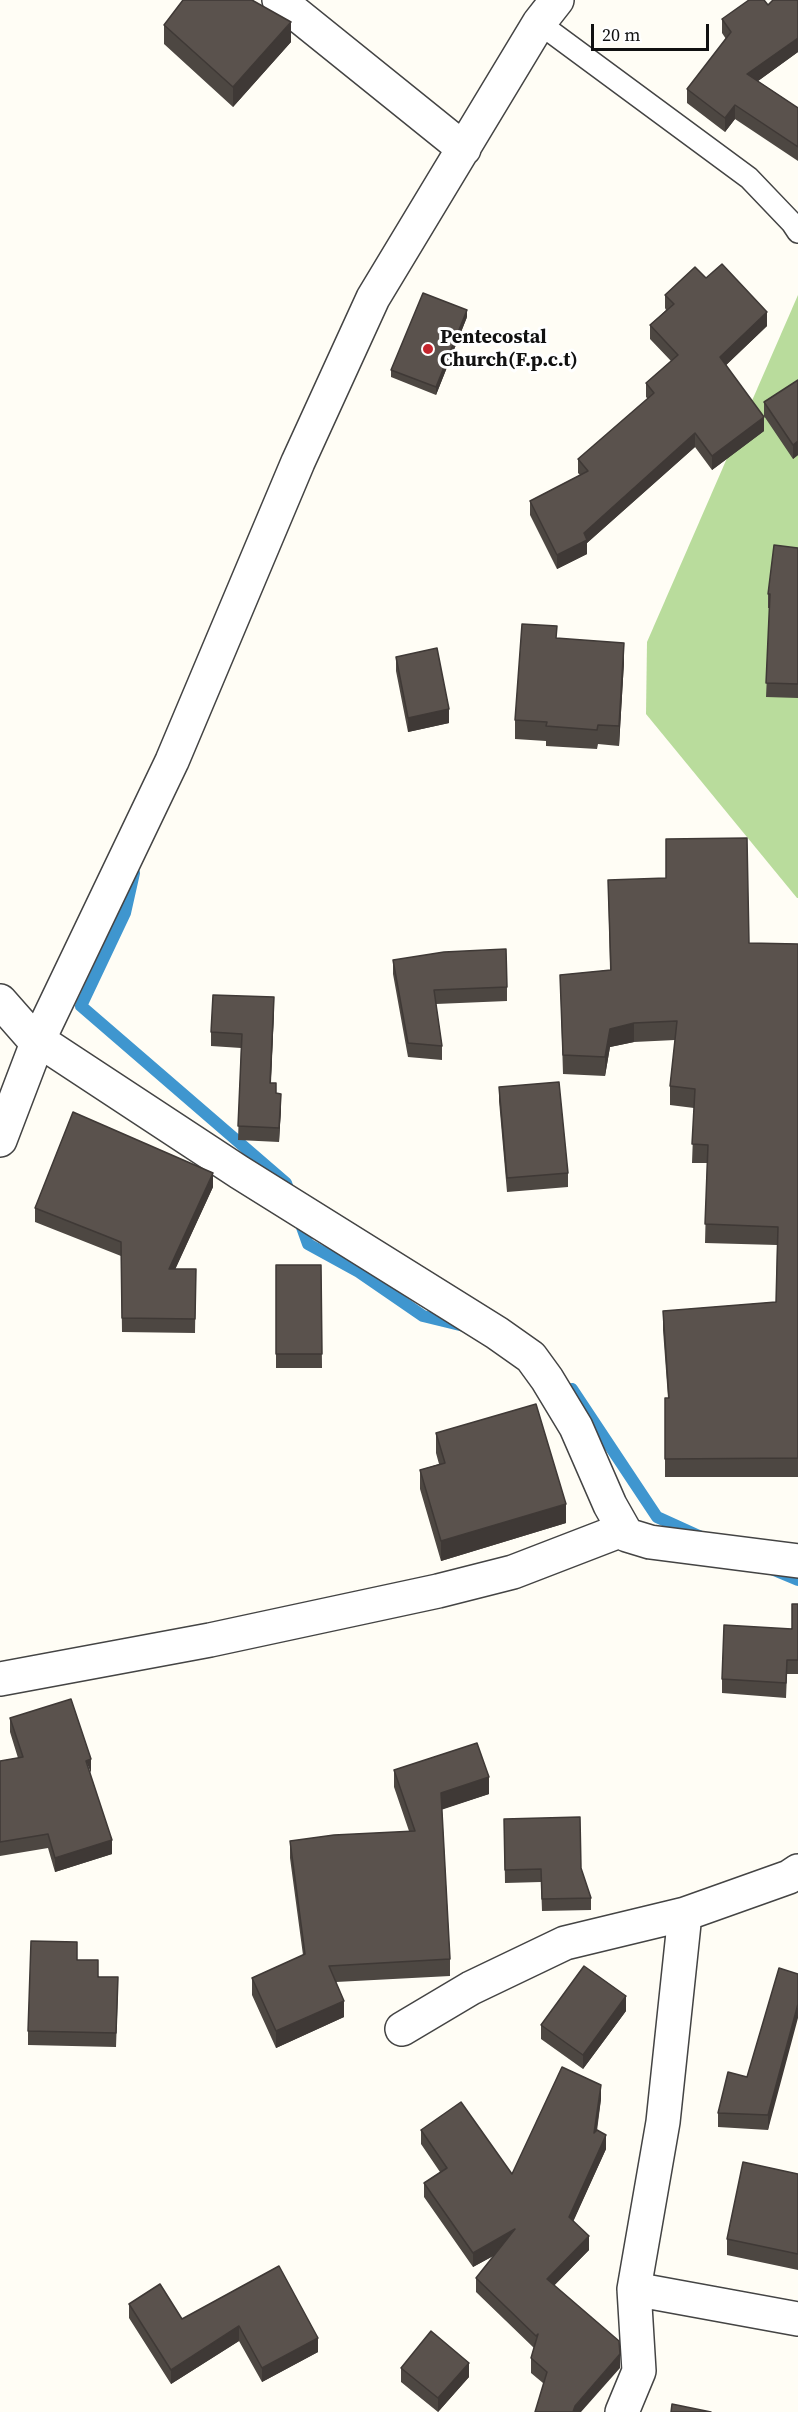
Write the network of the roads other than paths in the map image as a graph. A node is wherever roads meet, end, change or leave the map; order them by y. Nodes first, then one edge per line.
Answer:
1 (279, 0) edge
2 (548, 12) edge
3 (464, 149) junction
4 (798, 232) edge
5 (0, 1001) edge
6 (37, 1043) junction
7 (0, 1140) edge
8 (622, 1530) junction
9 (798, 1561) edge
10 (0, 1679) edge
11 (798, 1871) edge
12 (685, 1914) junction
13 (402, 2029) dead end
14 (634, 2289) junction
15 (798, 2319) edge
16 (622, 2412) edge

1 - 3 street
2 - 3 street
2 - 4 lane
3 - 6 street
5 - 6 street
6 - 7 street
6 - 8 street
8 - 9 street
8 - 10 street
11 - 12 street
12 - 13 street
12 - 14 street
14 - 15 street
14 - 16 street

